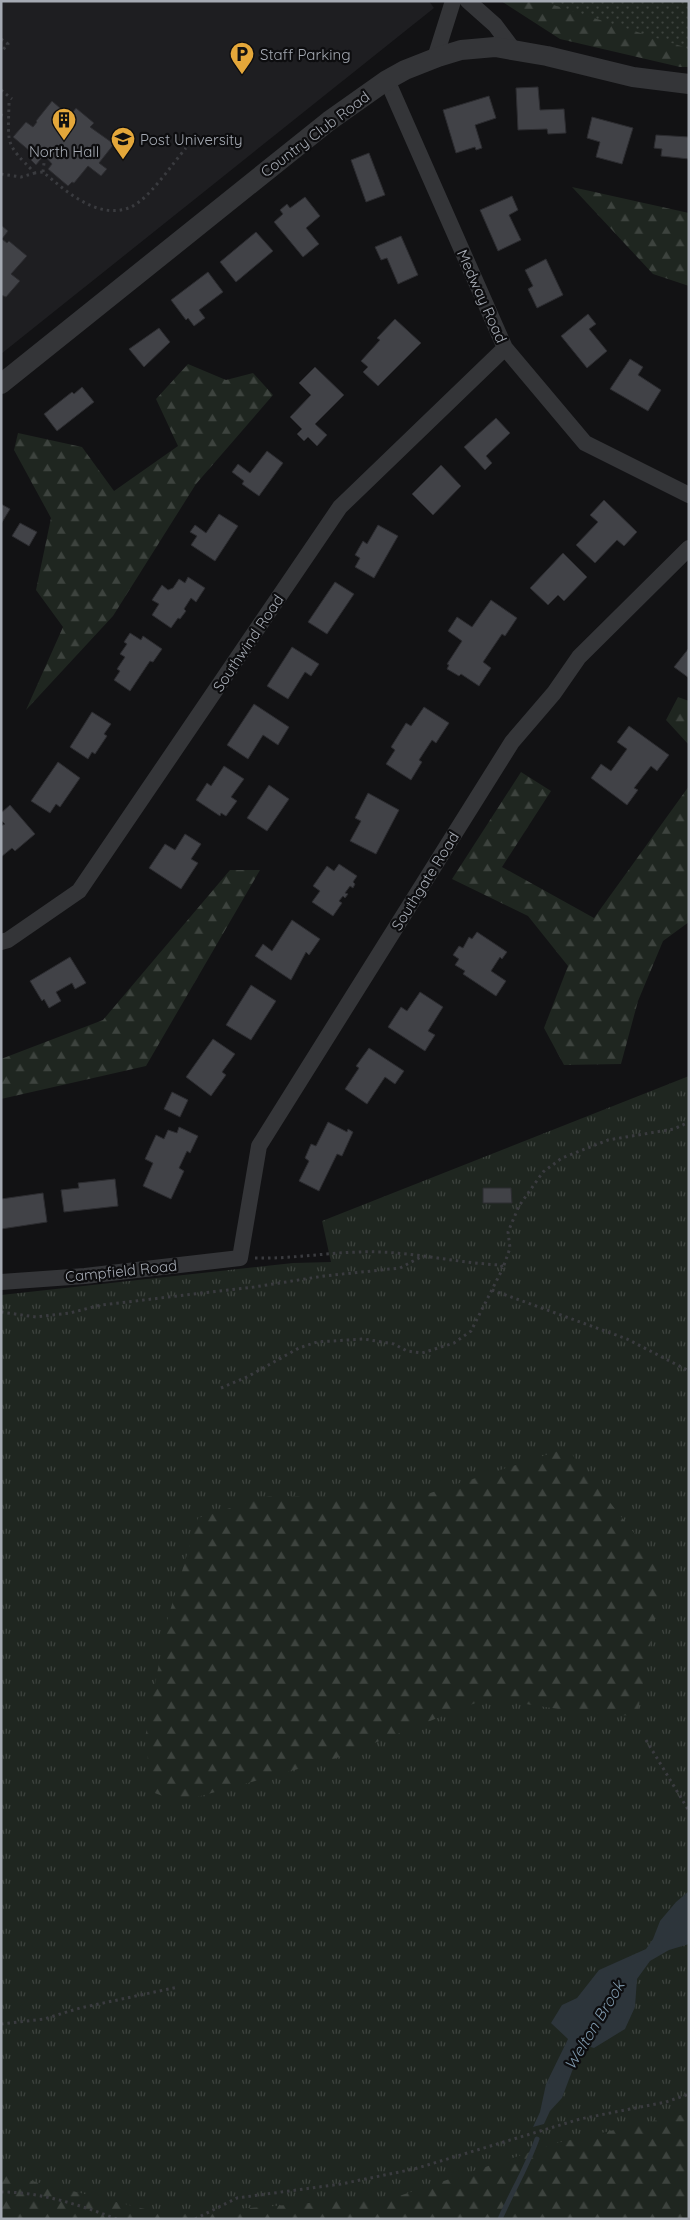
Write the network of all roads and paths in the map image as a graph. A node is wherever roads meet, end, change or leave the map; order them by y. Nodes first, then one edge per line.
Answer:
1 (453, 1) edge
2 (468, 1) edge
3 (1, 39) edge
4 (513, 49) junction
5 (1, 52) edge
6 (435, 58) junction
7 (387, 80) junction
8 (689, 84) edge
9 (1, 90) edge
10 (12, 99) dead end
11 (8, 103) dead end
12 (3, 110) dead end
13 (1, 116) edge
14 (186, 148) dead end
15 (44, 163) dead end
16 (43, 172) junction
17 (2, 173) edge
18 (35, 173) junction
19 (505, 348) junction
20 (1, 384) edge
21 (689, 495) edge
22 (689, 548) edge
23 (1, 942) edge
24 (689, 1122) edge
25 (423, 1256) junction
26 (240, 1258) junction
27 (503, 1268) junction
28 (1, 1282) edge
29 (492, 1290) junction
30 (1, 1312) edge
31 (689, 1371) edge
32 (221, 1388) dead end
33 (646, 1740) dead end
34 (689, 1811) edge
35 (178, 1988) dead end
36 (1, 2024) edge
37 (689, 2094) edge
38 (1, 2192) edge
39 (117, 2219) edge
40 (195, 2219) edge

1 - 6 street
2 - 4 street
3 - 5 path
4 - 6 street, Country Club Road
4 - 8 street, Country Club Road
6 - 7 street, Country Club Road
7 - 19 street, Medway Road
7 - 20 street, Country Club Road
9 - 10 path
11 - 18 path
12 - 13 path
14 - 16 path
15 - 16 path
16 - 18 path
17 - 18 path
19 - 21 street, Medway Road
19 - 23 street, Southwind Road
22 - 26 street, Southgate Road
24 - 27 path
25 - 26 path
25 - 27 path
25 - 30 path
26 - 28 street, Campfield Road
27 - 29 path
29 - 31 path
29 - 32 path
33 - 34 path
35 - 36 path
37 - 40 path
38 - 39 path

